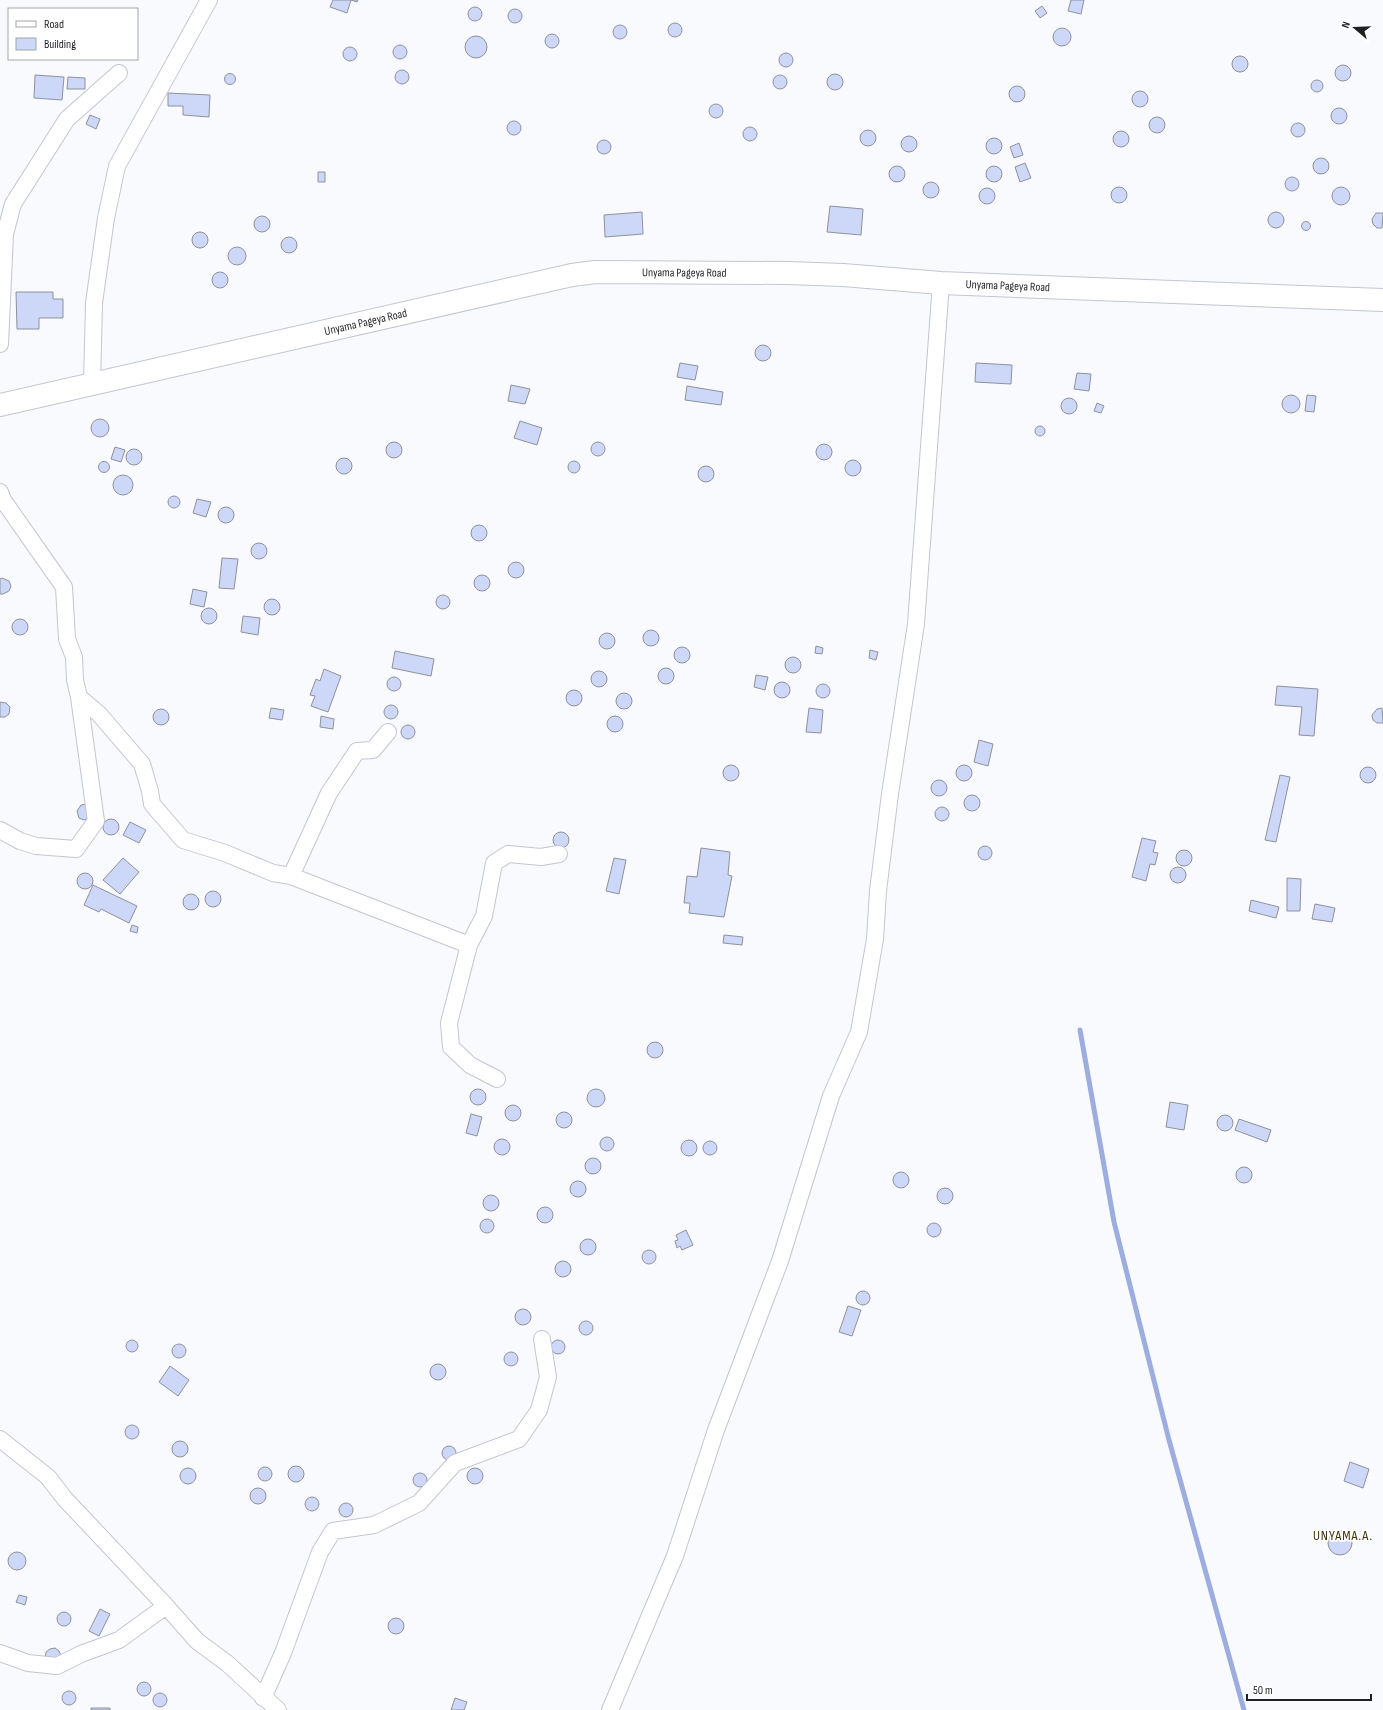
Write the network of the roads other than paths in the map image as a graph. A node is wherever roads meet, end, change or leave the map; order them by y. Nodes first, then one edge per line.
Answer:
1 (209, 0) edge
2 (119, 73) dead end
3 (940, 283) junction
4 (1383, 300) edge
5 (0, 344) edge
6 (92, 384) junction
7 (0, 404) edge
8 (0, 492) edge
9 (79, 697) junction
10 (388, 732) dead end
11 (0, 830) edge
12 (559, 854) dead end
13 (291, 876) junction
14 (469, 945) junction
15 (496, 1079) dead end
16 (542, 1339) dead end
17 (0, 1439) edge
18 (166, 1606) junction
19 (0, 1653) edge
20 (263, 1698) junction
21 (278, 1710) edge
22 (610, 1710) edge

1 - 6 street
2 - 5 street
3 - 4 street, Unyama Pageya Road
3 - 6 street, Unyama Pageya Road
3 - 22 street
6 - 7 street, Unyama Pageya Road
8 - 9 street
9 - 11 street
9 - 13 street
10 - 13 street
12 - 14 street
13 - 14 street
14 - 15 street
16 - 20 street
17 - 18 street
18 - 19 street
18 - 20 street
20 - 21 street

